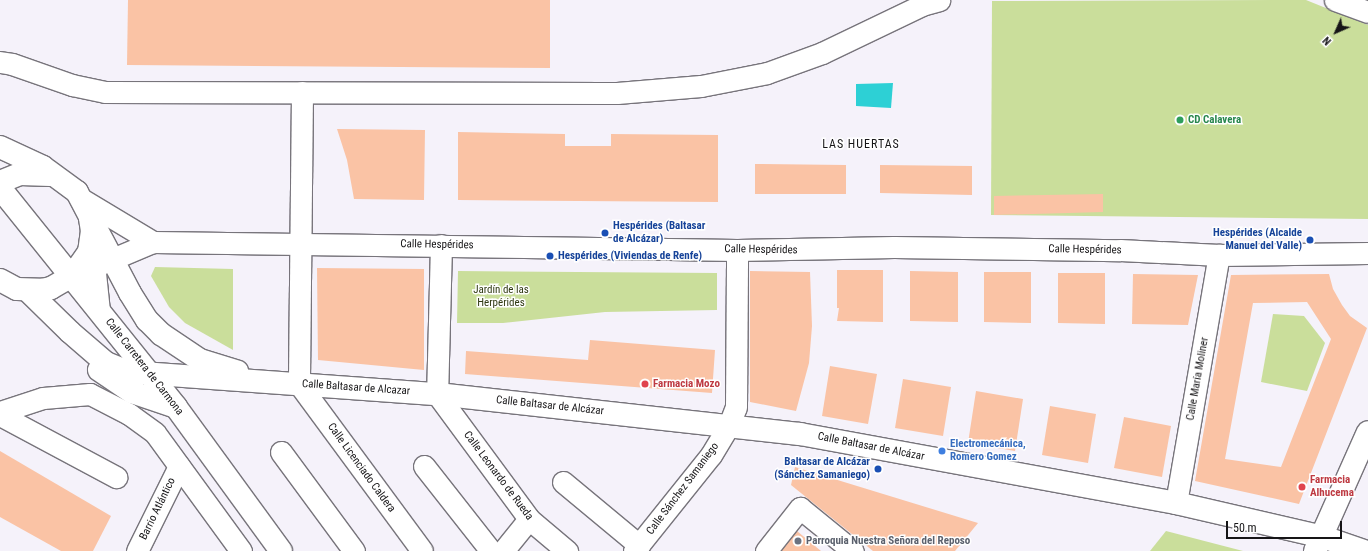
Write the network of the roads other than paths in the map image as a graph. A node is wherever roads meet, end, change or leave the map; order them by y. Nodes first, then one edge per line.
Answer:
1 (939, 0) edge
2 (1335, 0) edge
3 (1368, 12) edge
4 (0, 62) edge
5 (302, 92) junction
6 (0, 147) edge
7 (59, 178) junction
8 (0, 182) edge
9 (0, 188) edge
10 (83, 200) junction
11 (91, 242) junction
12 (153, 242) junction
13 (302, 244) junction
14 (441, 245) junction
15 (737, 250) junction
16 (1368, 253) edge
17 (1218, 255) junction
18 (104, 263) junction
19 (72, 276) junction
20 (0, 281) edge
21 (27, 290) junction
22 (130, 293) junction
23 (99, 311) junction
24 (70, 332) junction
25 (101, 372) junction
26 (150, 374) junction
27 (275, 382) junction
28 (299, 384) junction
29 (90, 394) junction
30 (437, 394) junction
31 (176, 407) junction
32 (0, 414) edge
33 (729, 425) junction
34 (1368, 432) edge
35 (282, 452) dead end
36 (179, 466) junction
37 (424, 466) dead end
38 (116, 477) dead end
39 (563, 482) dead end
40 (1176, 503) junction
41 (529, 519) junction
42 (1368, 537) edge
43 (1319, 544) edge
44 (637, 548) edge
45 (137, 551) edge
46 (241, 551) edge
47 (281, 551) edge
48 (354, 551) edge
49 (422, 551) edge
50 (491, 551) edge
51 (503, 551) edge
52 (567, 551) edge
53 (766, 551) edge
54 (853, 551) edge
55 (1364, 551) edge

1 - 5 street
2 - 3 street
4 - 5 street
5 - 13 street
6 - 7 main road
7 - 8 main road
7 - 10 main road
9 - 19 main road, Calle Carretera de Carmona
10 - 11 main road
10 - 12 street
10 - 18 main road
11 - 18 street
11 - 19 main road
12 - 13 street, Calle Hespérides
12 - 18 street
12 - 22 street
13 - 14 street, Calle Hespérides
13 - 28 street
14 - 15 street, Calle Hespérides
14 - 30 street
15 - 17 street, Calle Hespérides
15 - 33 street, Calle Sánchez Samaniego
16 - 17 street, Calle Hespérides
17 - 40 street, Calle María Moliner
18 - 19 street
18 - 22 main road
18 - 23 street
19 - 21 main road
19 - 23 main road, Calle Carretera de Carmona
20 - 21 main road
21 - 24 main road
22 - 27 main road
23 - 26 main road, Calle Carretera de Carmona
24 - 25 main road
24 - 26 main road
25 - 29 street
25 - 31 main road
26 - 27 main road
26 - 31 main road, Calle Carretera de Carmona
27 - 28 main road, Calle Baltasar de Alcazar
28 - 30 main road, Calle Baltasar de Alcazar
28 - 49 street, Calle Licenciado Caldera
29 - 32 street
29 - 36 street
30 - 33 main road, Calle Baltasar de Alcázar
30 - 41 street, Calle Leonardo de Rueda
31 - 47 main road, Calle Carretera de Carmona
32 - 38 street
33 - 40 main road, Calle Baltasar de Alcázar
33 - 44 street, Calle Sánchez Samaniego
34 - 43 main road
35 - 48 street
36 - 45 street, Barrio Atlántico
36 - 46 street
37 - 50 street
39 - 44 street
40 - 43 main road, Calle Baltasar de Alcázar
41 - 51 street
41 - 52 street, Calle Leonardo de Rueda
42 - 43 main road
43 - 55 main road
53 - 54 street

